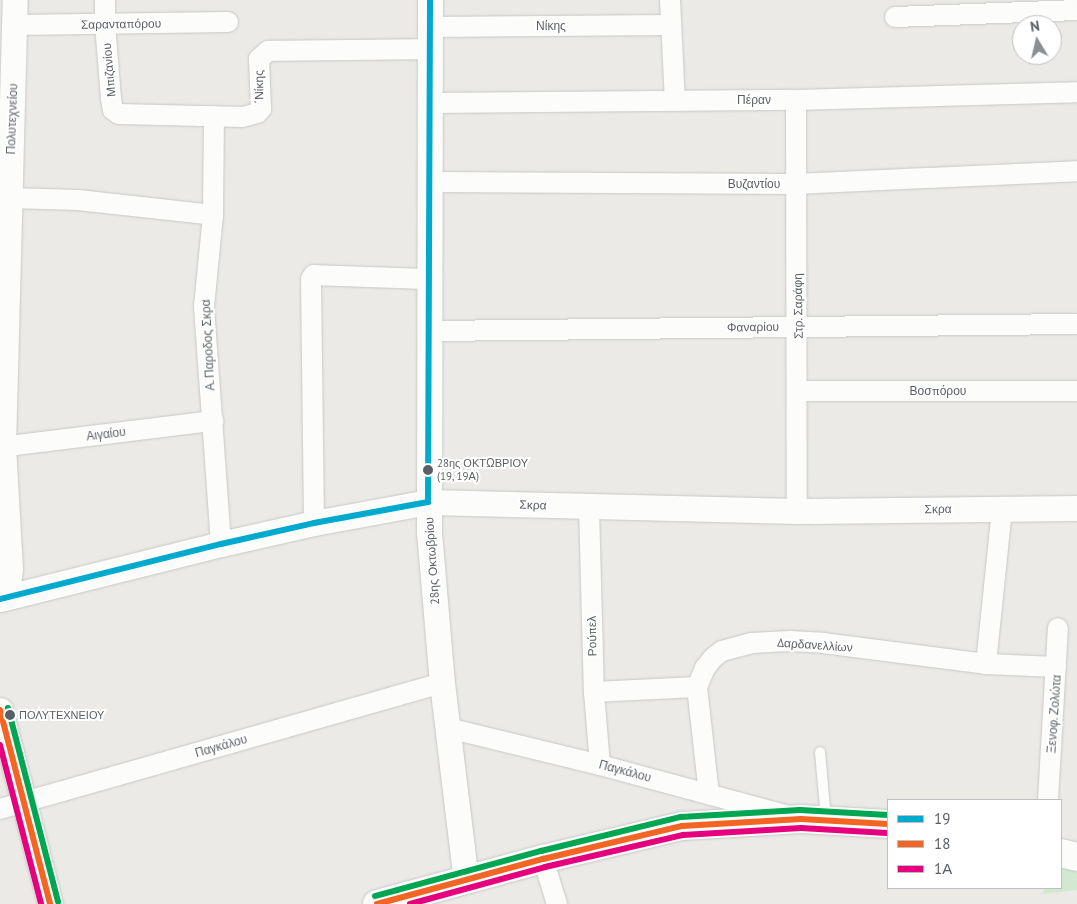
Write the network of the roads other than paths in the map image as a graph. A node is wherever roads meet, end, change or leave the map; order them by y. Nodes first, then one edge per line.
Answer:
1 (15, 0) edge
2 (105, 0) edge
3 (430, 0) edge
4 (670, 0) edge
5 (1077, 10) edge
6 (895, 17) dead end
7 (228, 22) dead end
8 (105, 24) junction
9 (15, 25) junction
10 (671, 25) junction
11 (430, 38) junction
12 (1077, 92) edge
13 (674, 100) junction
14 (796, 100) junction
15 (6, 101) edge
16 (430, 103) junction
17 (113, 110) joint
18 (214, 116) junction
19 (1077, 171) edge
20 (430, 182) junction
21 (795, 184) junction
22 (10, 198) junction
23 (213, 215) junction
24 (430, 279) junction
25 (1077, 324) edge
26 (798, 327) junction
27 (430, 330) junction
28 (3, 337) edge
29 (798, 391) junction
30 (1077, 391) edge
31 (213, 421) junction
32 (2, 447) edge
33 (428, 502) junction
34 (589, 506) junction
35 (1002, 508) junction
36 (1077, 508) edge
37 (797, 511) junction
38 (314, 523) junction
39 (221, 544) junction
40 (0, 597) edge
41 (1058, 628) dead end
42 (986, 664) junction
43 (1056, 667) junction
44 (442, 683) junction
45 (698, 687) junction
46 (594, 692) junction
47 (0, 710) edge
48 (448, 728) junction
49 (820, 752) dead end
50 (600, 764) junction
51 (709, 794) junction
52 (1048, 799) edge
53 (24, 802) junction
54 (0, 809) edge
55 (814, 819) junction
56 (887, 824) edge
57 (1062, 852) edge
58 (1077, 857) edge
59 (543, 859) junction
60 (466, 880) junction
61 (50, 904) edge
62 (376, 904) edge
63 (558, 904) edge

1 - 9 street, Πολυτεχνείου
2 - 8 street, Μπιζανίου
3 - 11 street, 28ης Οκτωβρίου
4 - 10 street
5 - 6 street
7 - 8 street, Σαρανταπόρου
8 - 9 street, Σαρανταπόρου
8 - 17 street, Μπιζανίου
9 - 15 street, Πολυτεχνείου
10 - 11 street, Νίκης
10 - 13 street
11 - 16 street, 28ης Οκτωβρίου
11 - 18 street, ΄Νίκης
12 - 14 street, Πέραν
13 - 14 street, Πέραν
13 - 16 street, Πέραν
14 - 21 street, Στρ. Σαράφη
15 - 22 street, Πολυτεχνείου
16 - 20 street, 28ης Οκτωβρίου
17 - 18 street, ΄Νίκης
18 - 23 street, Α. Παροδος Σκρα
19 - 21 street, Βυζαντίου
20 - 21 street, Βυζαντίου
20 - 24 street, 28ης Οκτωβρίου
21 - 26 street, Στρ. Σαράφη
22 - 23 street
22 - 28 street, Πολυτεχνείου
23 - 31 street, Α. Παροδος Σκρα
24 - 27 street, 28ης Οκτωβρίου
24 - 38 street
25 - 26 street, Φαναρίου
26 - 27 street, Φαναρίου
26 - 29 street, Στρ. Σαράφη
27 - 33 street, 28ης Οκτωβρίου
28 - 32 street, Πολυτεχνείου
29 - 30 street, Βοσπόρου
29 - 37 street, Στρ. Σαράφη
31 - 32 street, Αιγαίου
31 - 39 street, Α. Παροδος Σκρα
32 - 40 street, Πολυτεχνείου
33 - 34 street, Σκρα
33 - 38 street, Σκρα
33 - 44 street, 28ης Οκτωβρίου
34 - 37 street, Σκρα
34 - 46 street, Ρούπελ
35 - 36 street, Σκρα
35 - 37 street, Σκρα
35 - 42 street
38 - 39 street, Σκρα
39 - 40 street, Σκρα
41 - 43 street, Ξενοφ. Ζολώτα
42 - 43 street, Δαρδανελλίων
42 - 45 street, Δαρδανελλίων
43 - 52 street, Ξενοφ. Ζολώτα
44 - 48 street, 28ης Οκτωβρίου
44 - 53 street, Παγκάλου
45 - 46 street
45 - 51 street
46 - 50 street, Ρούπελ
47 - 53 street
48 - 50 street, Παγκάλου
48 - 60 street, 28ης Οκτωβρίου
49 - 55 lane
50 - 51 street, Παγκάλου
51 - 55 street, Παγκάλου
53 - 54 street, Παγκάλου
53 - 61 street
55 - 56 main road
55 - 59 main road
57 - 58 main road
59 - 60 main road
59 - 63 street
60 - 62 main road

